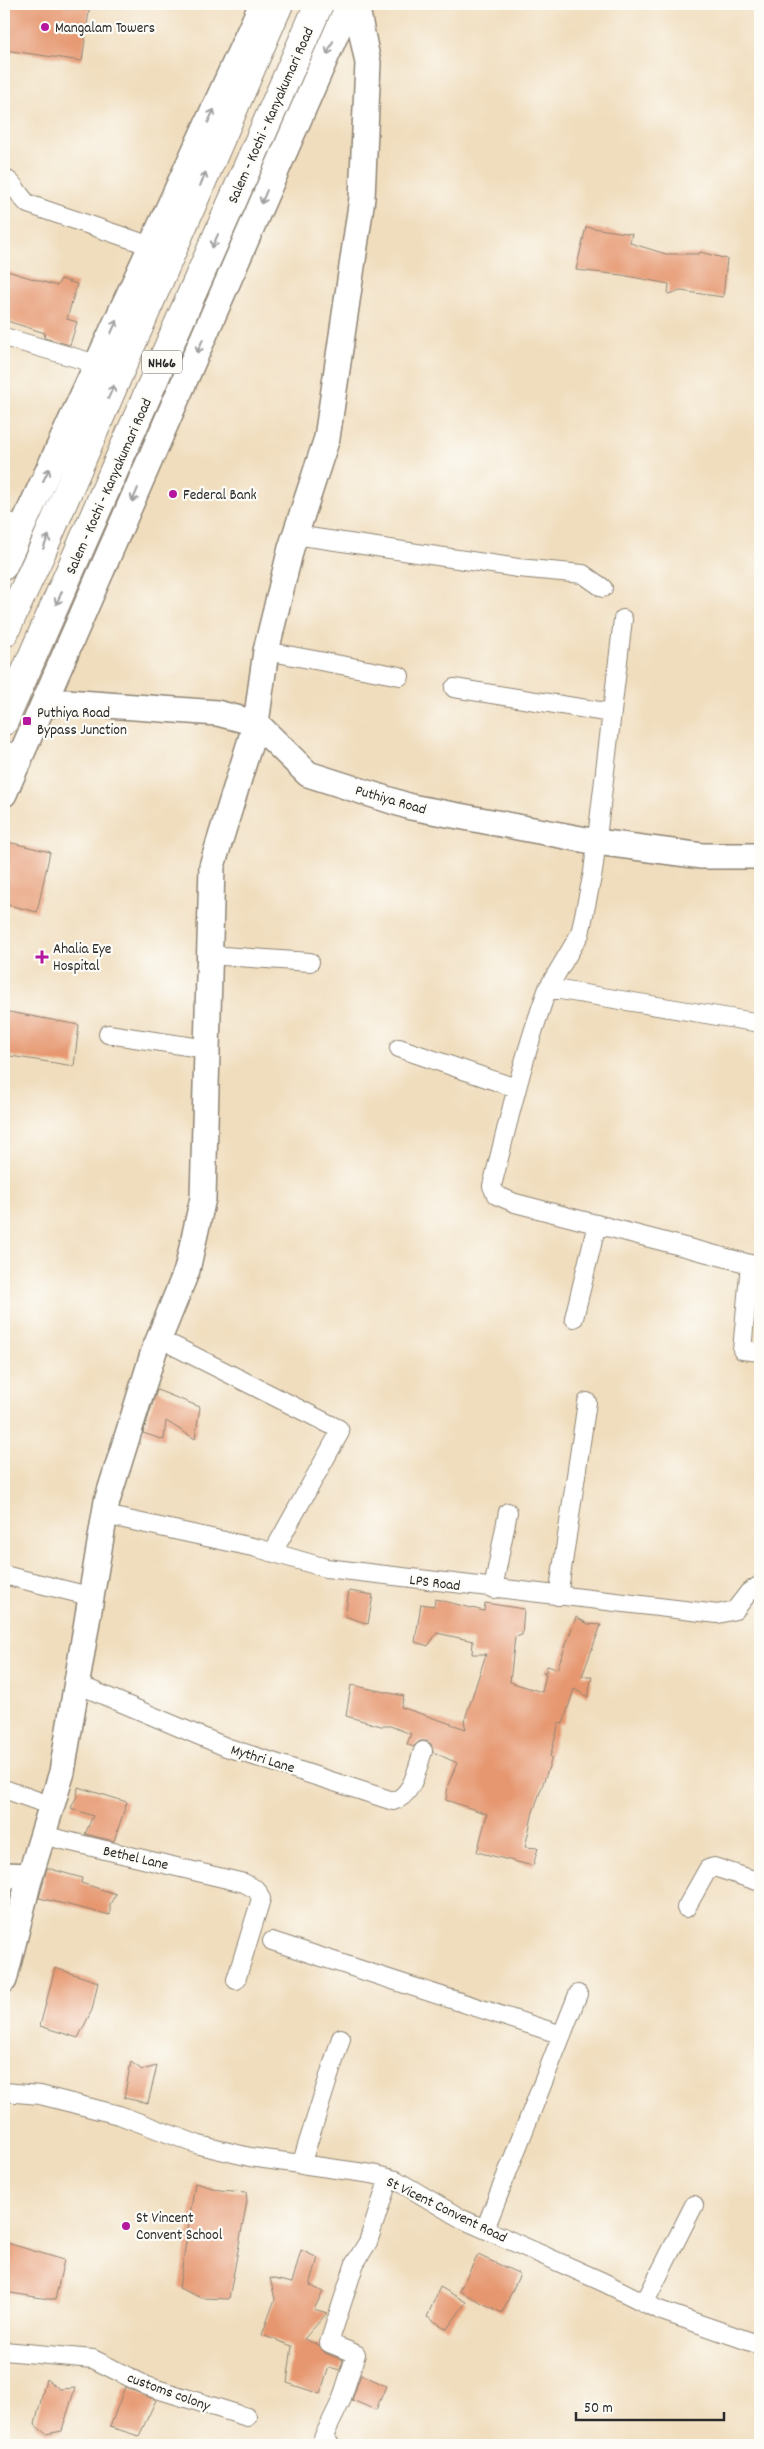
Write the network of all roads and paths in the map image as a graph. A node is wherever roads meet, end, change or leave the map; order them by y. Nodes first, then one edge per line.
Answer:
1 (262, 4) edge
2 (278, 4) edge
3 (349, 4) edge
4 (356, 4) edge
5 (316, 5) edge
6 (4, 178) edge
7 (151, 246) junction
8 (4, 337) edge
9 (97, 364) junction
10 (13, 524) edge
11 (295, 535) junction
12 (4, 567) edge
13 (603, 588) dead end
14 (623, 619) dead end
15 (4, 634) edge
16 (266, 651) junction
17 (400, 676) dead end
18 (454, 688) dead end
19 (43, 706) junction
20 (612, 713) junction
21 (4, 721) edge
22 (256, 723) junction
23 (11, 758) edge
24 (4, 794) edge
25 (597, 842) junction
26 (760, 856) edge
27 (210, 955) junction
28 (310, 962) dead end
29 (548, 988) junction
30 (760, 1023) edge
31 (108, 1034) dead end
32 (399, 1048) dead end
33 (207, 1049) junction
34 (516, 1088) junction
35 (597, 1224) junction
36 (574, 1318) dead end
37 (174, 1346) dead end
38 (760, 1352) edge
39 (587, 1402) dead end
40 (508, 1512) dead end
41 (105, 1515) junction
42 (273, 1552) junction
43 (4, 1575) edge
44 (760, 1585) edge
45 (493, 1589) junction
46 (558, 1596) junction
47 (93, 1597) junction
48 (78, 1684) junction
49 (423, 1751) dead end
50 (4, 1789) edge
51 (52, 1806) junction
52 (42, 1835) junction
53 (4, 1875) edge
54 (30, 1876) junction
55 (760, 1882) edge
56 (686, 1908) dead end
57 (272, 1941) dead end
58 (4, 1980) edge
59 (236, 1980) dead end
60 (578, 1994) dead end
61 (562, 2035) junction
62 (341, 2038) dead end
63 (4, 2092) edge
64 (301, 2165) junction
65 (389, 2178) junction
66 (694, 2205) dead end
67 (485, 2229) junction
68 (645, 2302) junction
69 (760, 2345) edge
70 (4, 2351) edge
71 (247, 2417) dead end
72 (328, 2445) edge

7 -> 1 street
15 -> 2 highway, NH66
3 -> 19 street
4 - 11 street
5 -> 21 highway, Salem - Kochi - Kanyakumari Road / NH66
6 - 7 street
9 -> 7 street
8 - 9 street
10 -> 9 street
10 - 12 street
11 - 13 street
11 - 16 street
14 - 20 street
16 - 17 street
16 - 22 street
18 - 20 street
19 - 22 street
19 - 23 street
20 - 25 street
22 - 25 street, Puthiya Road
22 - 27 street
23 - 24 street
25 - 26 street, Puthiya Road
25 - 29 street
27 - 28 street
27 - 33 street
29 - 30 street
29 - 34 street
31 - 33 street
32 - 34 street
33 - 41 street
34 - 35 street
35 - 36 street
35 - 38 street
37 - 42 street
39 - 46 street
40 - 45 street
41 - 42 street, LPS Road
41 - 47 street
42 - 45 street, LPS Road
43 - 47 street
44 - 46 street, LPS Road
45 - 46 street, LPS Road
47 - 48 street
48 - 49 street, Mythri Lane
48 - 51 street
50 - 51 street
51 - 52 street
52 - 54 street
52 - 59 street, Bethel Lane
53 - 54 street
54 - 58 street
55 - 56 street
57 - 61 street
60 - 61 street
61 - 67 street
62 - 64 street
63 - 64 street, St Vicent Convent Road
64 - 65 street, St Vicent Convent Road
65 - 67 street, St Vicent Convent Road
65 - 72 street
66 - 68 street
67 - 68 street, St Vicent Convent Road
68 - 69 street, St Vicent Convent Road
70 - 71 street, customs colony

